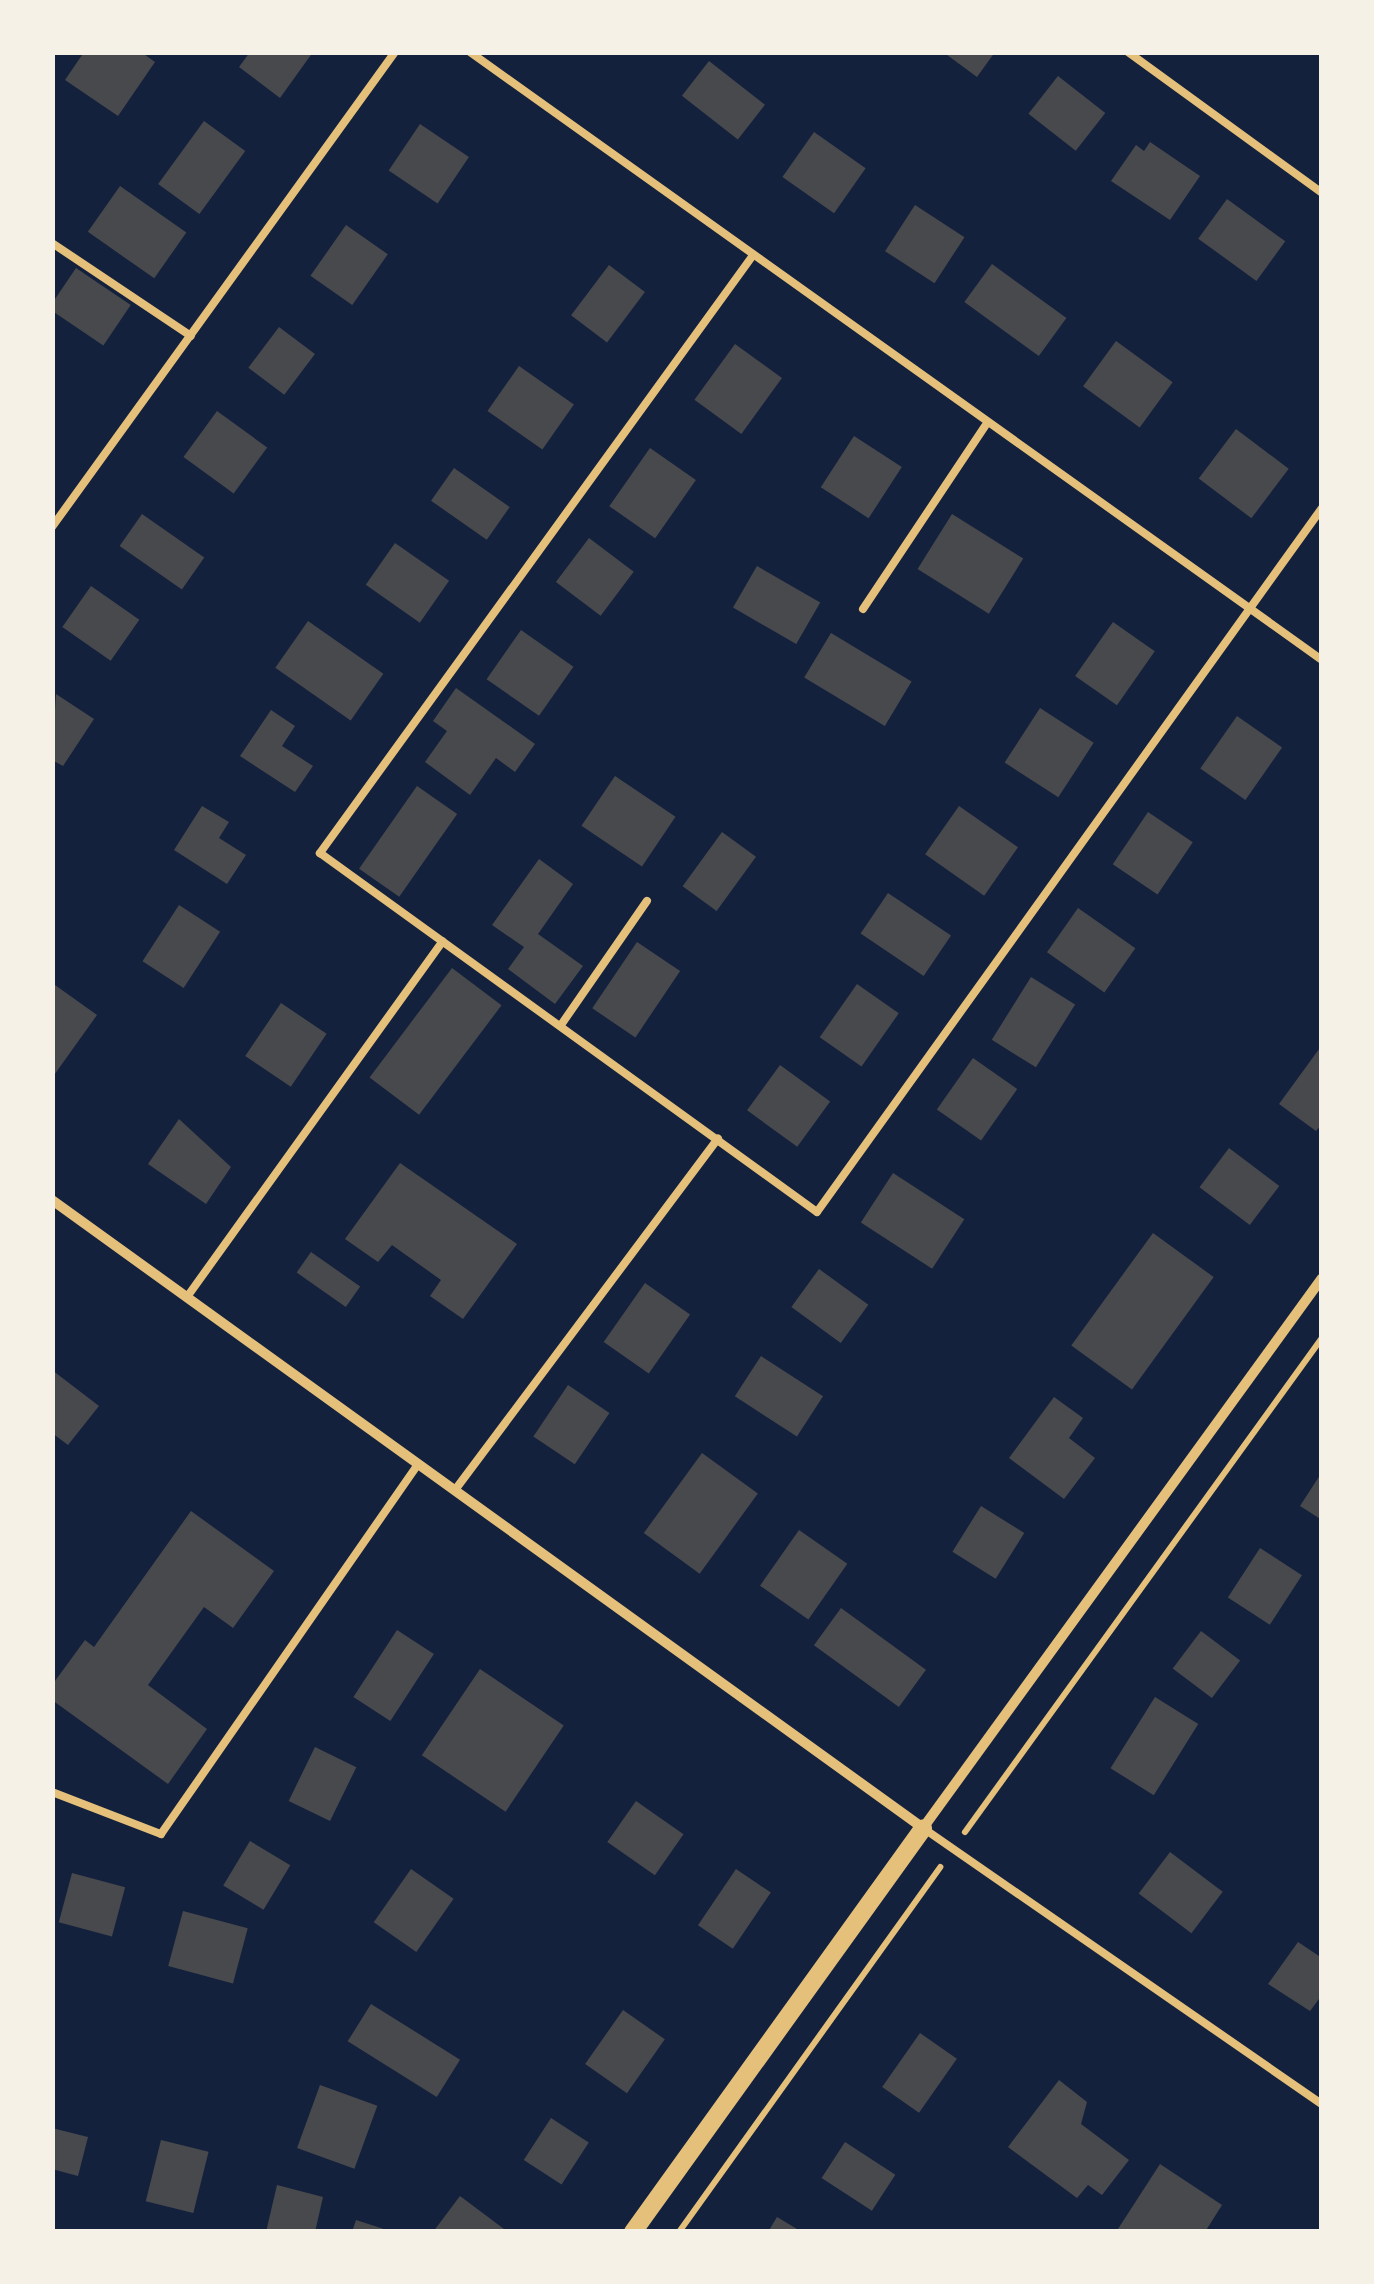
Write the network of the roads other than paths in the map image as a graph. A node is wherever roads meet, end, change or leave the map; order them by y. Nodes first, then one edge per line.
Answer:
1 (395, 52) edge
2 (470, 52) edge
3 (1128, 52) edge
4 (1322, 193) edge
5 (52, 243) edge
6 (752, 258) junction
7 (191, 336) junction
8 (985, 426) junction
9 (1322, 508) edge
10 (52, 528) edge
11 (862, 609) dead end
12 (1251, 609) junction
13 (1322, 660) edge
14 (647, 900) dead end
15 (442, 940) junction
16 (560, 1026) junction
17 (718, 1140) junction
18 (52, 1200) edge
19 (1322, 1278) edge
20 (187, 1298) junction
21 (418, 1464) junction
22 (454, 1490) junction
23 (52, 1792) edge
24 (924, 1828) junction
25 (1320, 2100) edge
26 (633, 2232) edge

1 - 7 lane
2 - 6 lane
3 - 4 lane
5 - 7 lane
6 - 8 lane
6 - 15 lane
7 - 10 lane
8 - 11 lane
8 - 12 lane
9 - 12 lane
12 - 13 lane
12 - 17 lane
14 - 16 lane
15 - 16 lane
15 - 20 lane
16 - 17 lane
17 - 22 lane
18 - 20 street
19 - 24 street
20 - 21 street
21 - 22 street
21 - 23 lane
22 - 24 street
24 - 25 lane
24 - 26 street

